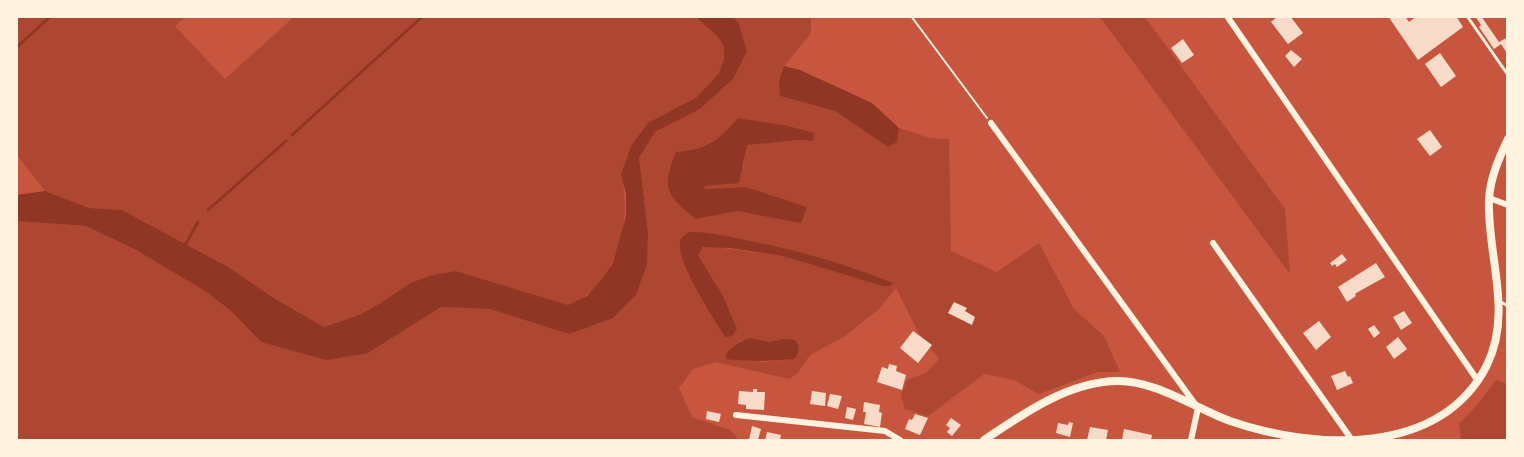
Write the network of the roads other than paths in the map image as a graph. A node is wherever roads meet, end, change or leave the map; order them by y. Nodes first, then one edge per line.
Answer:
1 (1227, 16) edge
2 (1467, 16) edge
3 (1508, 75) edge
4 (991, 123) road end
5 (1508, 139) edge
6 (1489, 198) junction
7 (1508, 205) edge
8 (1213, 243) dead end
9 (1503, 303) edge
10 (1478, 381) junction
11 (1198, 408) junction
12 (736, 415) dead end
13 (1300, 439) edge
14 (1374, 439) edge
15 (1352, 440) edge
16 (900, 441) edge
17 (984, 441) edge
18 (1191, 441) edge

1 - 10 street
2 - 3 lane
4 - 11 street
5 - 6 street
6 - 7 street
6 - 9 street
8 - 15 street
9 - 10 street
10 - 14 street
11 - 13 street
11 - 17 street
11 - 18 street
12 - 16 street
13 - 15 street
14 - 15 street

